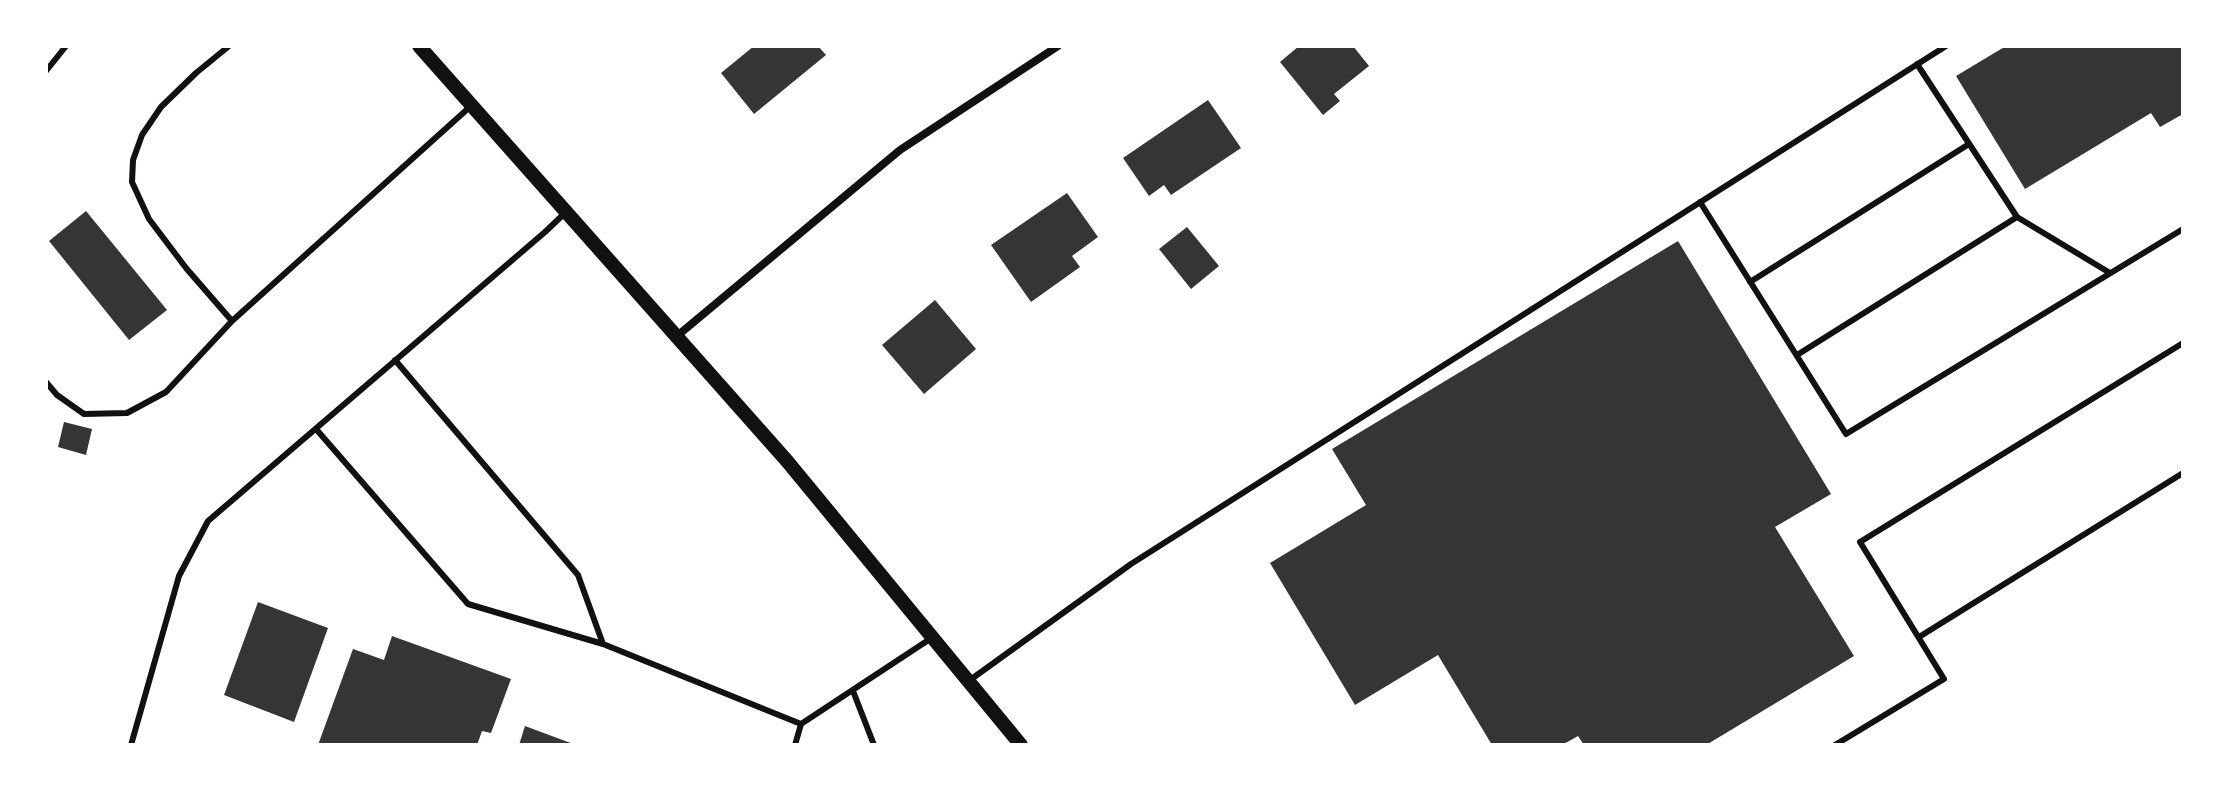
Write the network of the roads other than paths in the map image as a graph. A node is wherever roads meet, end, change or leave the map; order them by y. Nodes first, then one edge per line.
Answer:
1 (66, 46) edge
2 (229, 46) edge
3 (419, 46) edge
4 (1058, 46) edge
5 (1946, 46) edge
6 (1917, 64) junction
7 (46, 71) edge
8 (472, 105) junction
9 (1969, 144) junction
10 (1700, 202) junction
11 (566, 212) junction
12 (2017, 217) junction
13 (2183, 229) edge
14 (2110, 273) junction
15 (1750, 282) junction
16 (232, 321) junction
17 (677, 336) junction
18 (2183, 343) edge
19 (1797, 355) junction
20 (395, 360) junction
21 (46, 382) edge
22 (316, 429) junction
23 (2183, 473) edge
24 (933, 637) junction
25 (1919, 637) junction
26 (603, 644) junction
27 (969, 681) junction
28 (853, 691) junction
29 (801, 724) junction
30 (131, 745) edge
31 (795, 745) edge
32 (874, 745) edge
33 (1021, 745) edge
34 (1835, 745) edge

1 - 7 lane
2 - 16 lane
3 - 8 street
4 - 17 street
5 - 6 lane
6 - 9 lane
6 - 10 lane
8 - 11 street
8 - 16 lane
9 - 12 lane
9 - 15 lane
10 - 15 lane
10 - 27 lane
11 - 17 street
11 - 20 lane
12 - 14 lane
12 - 19 lane
13 - 14 lane
14 - 19 lane
15 - 19 lane
16 - 21 lane
17 - 24 street
18 - 25 lane
20 - 22 lane
20 - 26 lane
22 - 26 lane
22 - 30 lane
23 - 25 lane
24 - 27 street
24 - 28 lane
25 - 34 lane
26 - 29 lane
27 - 33 street
28 - 29 lane
28 - 32 lane
29 - 31 lane

